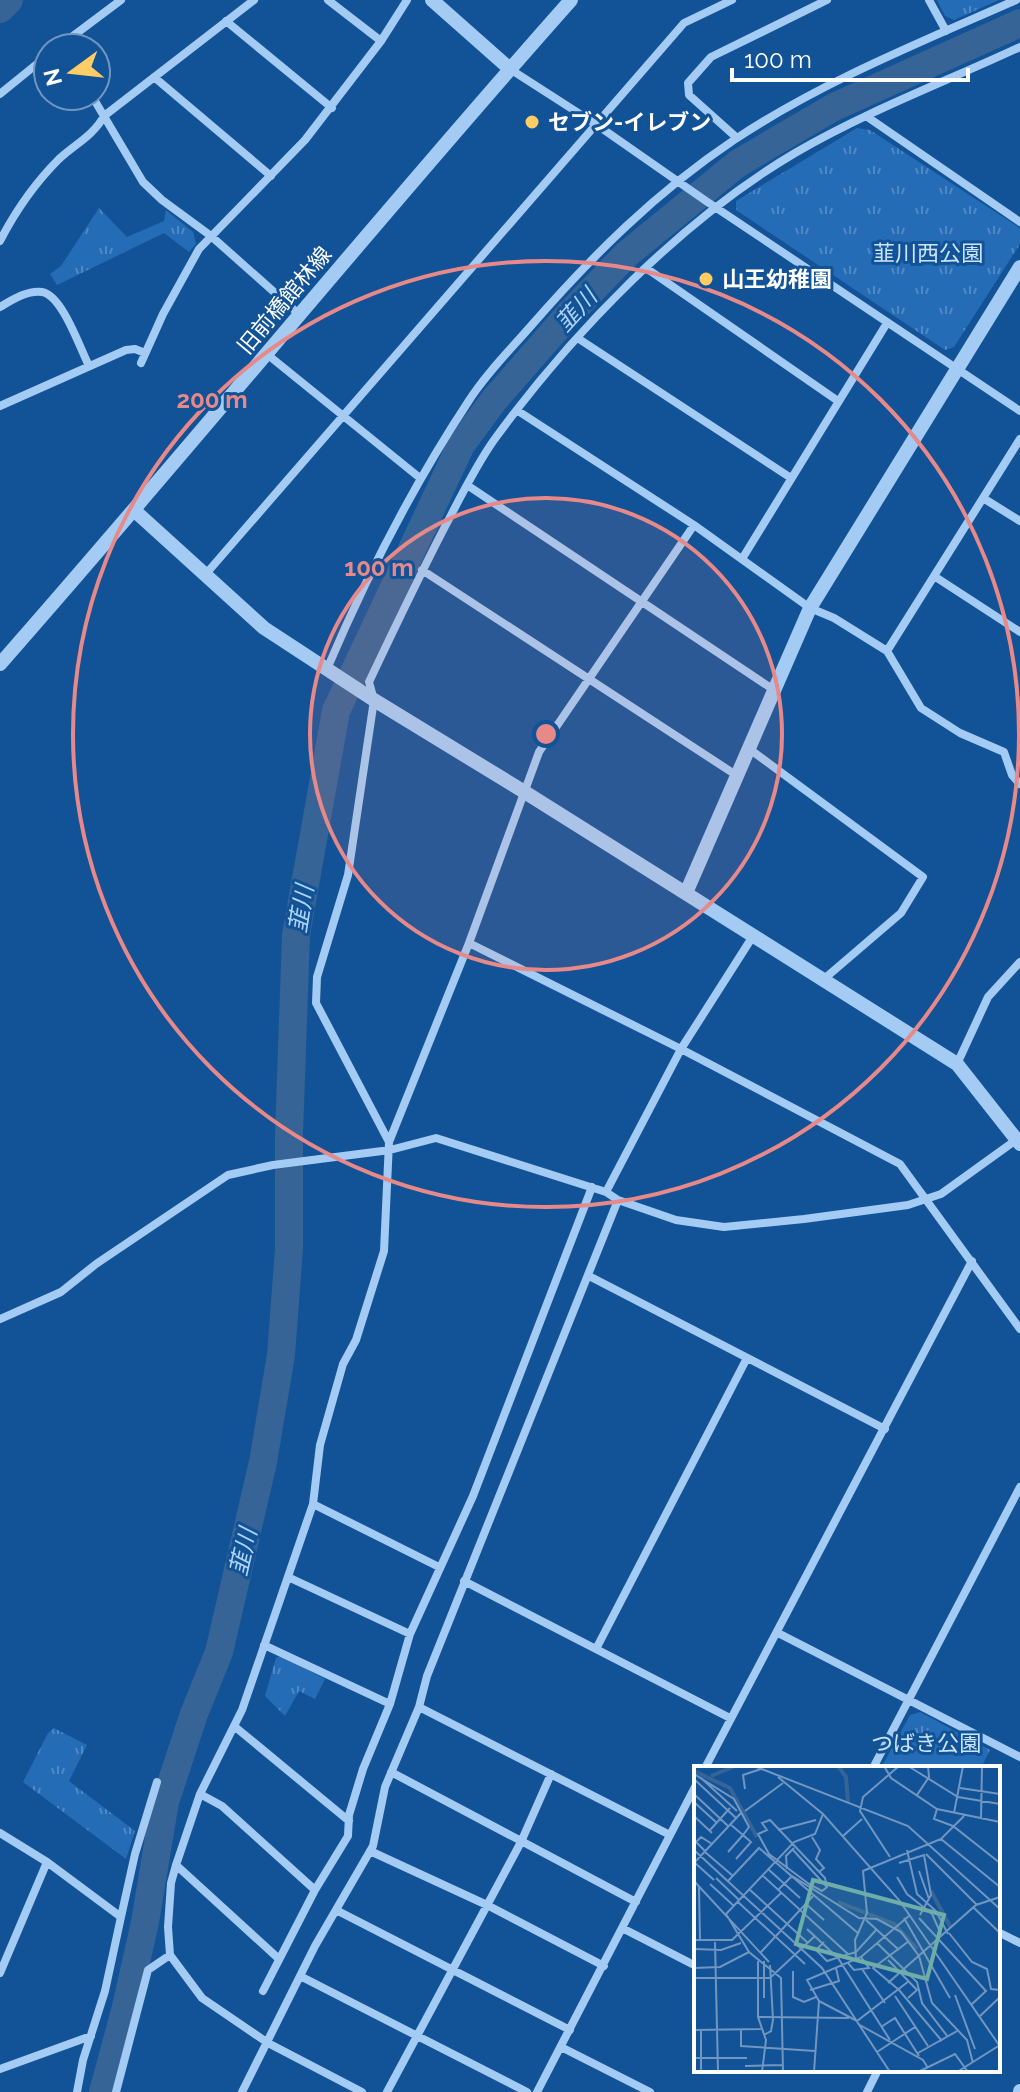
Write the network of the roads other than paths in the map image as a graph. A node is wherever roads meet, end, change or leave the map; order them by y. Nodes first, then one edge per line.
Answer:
1 (121, 0) edge
2 (254, 0) edge
3 (328, 0) edge
4 (407, 0) edge
5 (432, 0) edge
6 (571, 0) edge
7 (732, 0) edge
8 (827, 0) edge
9 (929, 0) edge
10 (1016, 0) edge
11 (226, 21) junction
12 (946, 31) junction
13 (78, 32) edge
14 (381, 41) junction
15 (1020, 47) edge
16 (32, 68) edge
17 (510, 69) junction
18 (154, 77) junction
19 (0, 94) edge
20 (332, 108) junction
21 (102, 112) edge
22 (104, 116) junction
23 (866, 116) junction
24 (597, 125) junction
25 (737, 138) junction
26 (271, 176) junction
27 (676, 180) junction
28 (716, 207) junction
29 (1020, 222) edge
30 (211, 236) junction
31 (0, 241) edge
32 (1020, 267) edge
33 (646, 268) junction
34 (0, 307) edge
35 (301, 316) junction
36 (887, 323) junction
37 (579, 339) junction
38 (145, 353) junction
39 (268, 355) junction
40 (141, 363) dead end
41 (89, 366) junction
42 (957, 369) junction
43 (838, 401) junction
44 (0, 406) edge
45 (518, 411) junction
46 (1020, 411) edge
47 (344, 415) junction
48 (1020, 439) edge
49 (420, 478) junction
50 (791, 478) junction
51 (467, 485) junction
52 (983, 498) junction
53 (135, 511) junction
54 (1020, 521) edge
55 (694, 525) junction
56 (742, 559) junction
57 (422, 570) junction
58 (205, 575) junction
59 (934, 576) junction
60 (642, 601) junction
61 (810, 608) junction
62 (1020, 632) edge
63 (887, 651) junction
64 (0, 664) edge
65 (330, 671) junction
66 (589, 679) junction
67 (774, 690) junction
68 (374, 700) junction
69 (748, 748) junction
70 (736, 775) junction
71 (1020, 784) edge
72 (523, 791) junction
73 (686, 893) junction
74 (753, 936) junction
75 (469, 943) junction
76 (1020, 962) edge
77 (824, 979) junction
78 (681, 1049) junction
79 (957, 1064) junction
80 (1018, 1142) edge
81 (389, 1146) junction
82 (592, 1187) junction
83 (606, 1192) junction
84 (927, 1199) junction
85 (618, 1200) junction
86 (972, 1261) junction
87 (589, 1276) junction
88 (0, 1319) edge
89 (1020, 1329) edge
90 (747, 1358) junction
91 (885, 1429) junction
92 (1020, 1487) edge
93 (313, 1504) junction
94 (439, 1567) junction
95 (288, 1577) junction
96 (464, 1581) junction
97 (778, 1633) junction
98 (410, 1634) junction
99 (264, 1645) junction
100 (596, 1649) junction
101 (910, 1699) junction
102 (390, 1704) junction
103 (419, 1707) junction
104 (730, 1718) junction
105 (234, 1726) junction
106 (1020, 1757) edge
107 (706, 1766) edge
108 (874, 1766) edge
109 (391, 1772) junction
110 (551, 1774) junction
111 (157, 1782) dead end
112 (694, 1789) edge
113 (200, 1794) junction
114 (349, 1821) junction
115 (0, 1833) edge
116 (670, 1835) junction
117 (521, 1842) junction
118 (370, 1851) junction
119 (47, 1862) junction
120 (176, 1865) junction
121 (315, 1890) junction
122 (636, 1902) junction
123 (487, 1905) junction
124 (336, 1910) junction
125 (121, 1917) junction
126 (624, 1929) junction
127 (1000, 1933) edge
128 (1020, 1943) edge
129 (170, 1955) junction
130 (279, 1959) junction
131 (694, 1965) edge
132 (604, 1966) junction
133 (452, 1971) junction
134 (0, 1973) edge
135 (300, 1976) junction
136 (263, 1991) dead end
137 (570, 2030) junction
138 (418, 2035) junction
139 (91, 2036) junction
140 (268, 2043) junction
141 (561, 2047) junction
142 (0, 2069) edge
143 (877, 2072) edge
144 (77, 2092) edge
145 (116, 2092) edge
146 (242, 2092) edge
147 (362, 2092) edge
148 (387, 2092) edge
149 (527, 2092) edge
150 (537, 2092) edge
151 (650, 2092) edge
152 (867, 2092) edge

1 - 13 street
2 - 11 street
3 - 14 street
4 - 14 street
5 - 17 street
6 - 17 street, 旧前橋館林線
7 - 24 street
8 - 25 street
9 - 12 street
10 - 12 street
11 - 18 street
11 - 20 street
12 - 25 street
14 - 20 street
15 - 23 street
16 - 19 street
17 - 24 street
17 - 35 street, 旧前橋館林線
18 - 22 street
18 - 26 street
20 - 26 street
21 - 22 street
22 - 30 street
22 - 31 street
23 - 28 street
23 - 29 street
24 - 27 street
24 - 47 street
25 - 27 street
26 - 30 street
27 - 28 street
27 - 49 street
28 - 33 street
28 - 36 street
30 - 35 street
30 - 38 street
32 - 42 street
33 - 37 street
33 - 43 street
34 - 41 street
35 - 39 street, 旧前橋館林線
36 - 42 street
36 - 43 street
37 - 45 street
37 - 50 street
38 - 40 street
38 - 41 street
39 - 47 street
39 - 53 street, 旧前橋館林線
41 - 44 street
42 - 46 street
42 - 61 street
43 - 50 street
45 - 51 street
45 - 55 street
47 - 49 street
47 - 58 street
48 - 52 street
49 - 65 street
50 - 56 street
51 - 57 street
51 - 60 street
52 - 54 street
52 - 59 street
53 - 58 street
53 - 64 street, 旧前橋館林線
55 - 56 street
55 - 60 street
56 - 61 street
57 - 66 street
57 - 68 street
58 - 65 street
59 - 62 street
59 - 63 street
60 - 66 street
60 - 67 street
61 - 63 street
61 - 67 street
63 - 71 street
65 - 68 street
66 - 70 street
66 - 72 street
67 - 69 street
68 - 72 street
68 - 81 street
69 - 70 street
69 - 77 street
70 - 73 street
72 - 73 street
72 - 75 street
73 - 74 street
74 - 77 street
74 - 78 street
75 - 78 street
75 - 81 street
76 - 79 street
77 - 79 street
78 - 83 street
78 - 84 street
79 - 80 street
80 - 84 street
81 - 82 street
81 - 88 street
81 - 93 street
82 - 83 street
82 - 94 street
83 - 85 street
84 - 85 street
84 - 86 street
85 - 87 street
86 - 89 street
86 - 91 street
87 - 90 street
87 - 96 street
90 - 91 street
90 - 100 street
91 - 97 street
92 - 101 street
93 - 94 street
93 - 95 street
94 - 98 street
95 - 98 street
95 - 99 street
96 - 100 street
96 - 103 street
97 - 101 street
97 - 104 street
98 - 102 street
99 - 102 street
99 - 105 street
100 - 104 street
101 - 106 street
101 - 108 street
102 - 114 street
103 - 109 street
103 - 110 street
104 - 107 street
105 - 113 street
105 - 114 street
109 - 117 street
109 - 118 street
110 - 116 street
110 - 117 street
111 - 125 street
112 - 116 street
113 - 120 street
113 - 121 street
114 - 121 street
115 - 119 street
116 - 122 street
117 - 122 street
117 - 123 street
118 - 123 street
118 - 124 street
119 - 125 street
119 - 134 street
120 - 129 street
120 - 130 street
121 - 130 street
122 - 126 street
123 - 132 street
123 - 133 street
124 - 133 street
124 - 135 street
125 - 139 street
126 - 131 street
126 - 132 street
127 - 128 street
129 - 140 street
129 - 145 street
130 - 136 street
132 - 137 street
133 - 137 street
133 - 138 street
135 - 138 street
135 - 140 street
137 - 141 street
138 - 148 street
138 - 149 street
139 - 142 street
139 - 144 street
140 - 146 street
140 - 147 street
141 - 150 street
141 - 151 street
143 - 152 street

